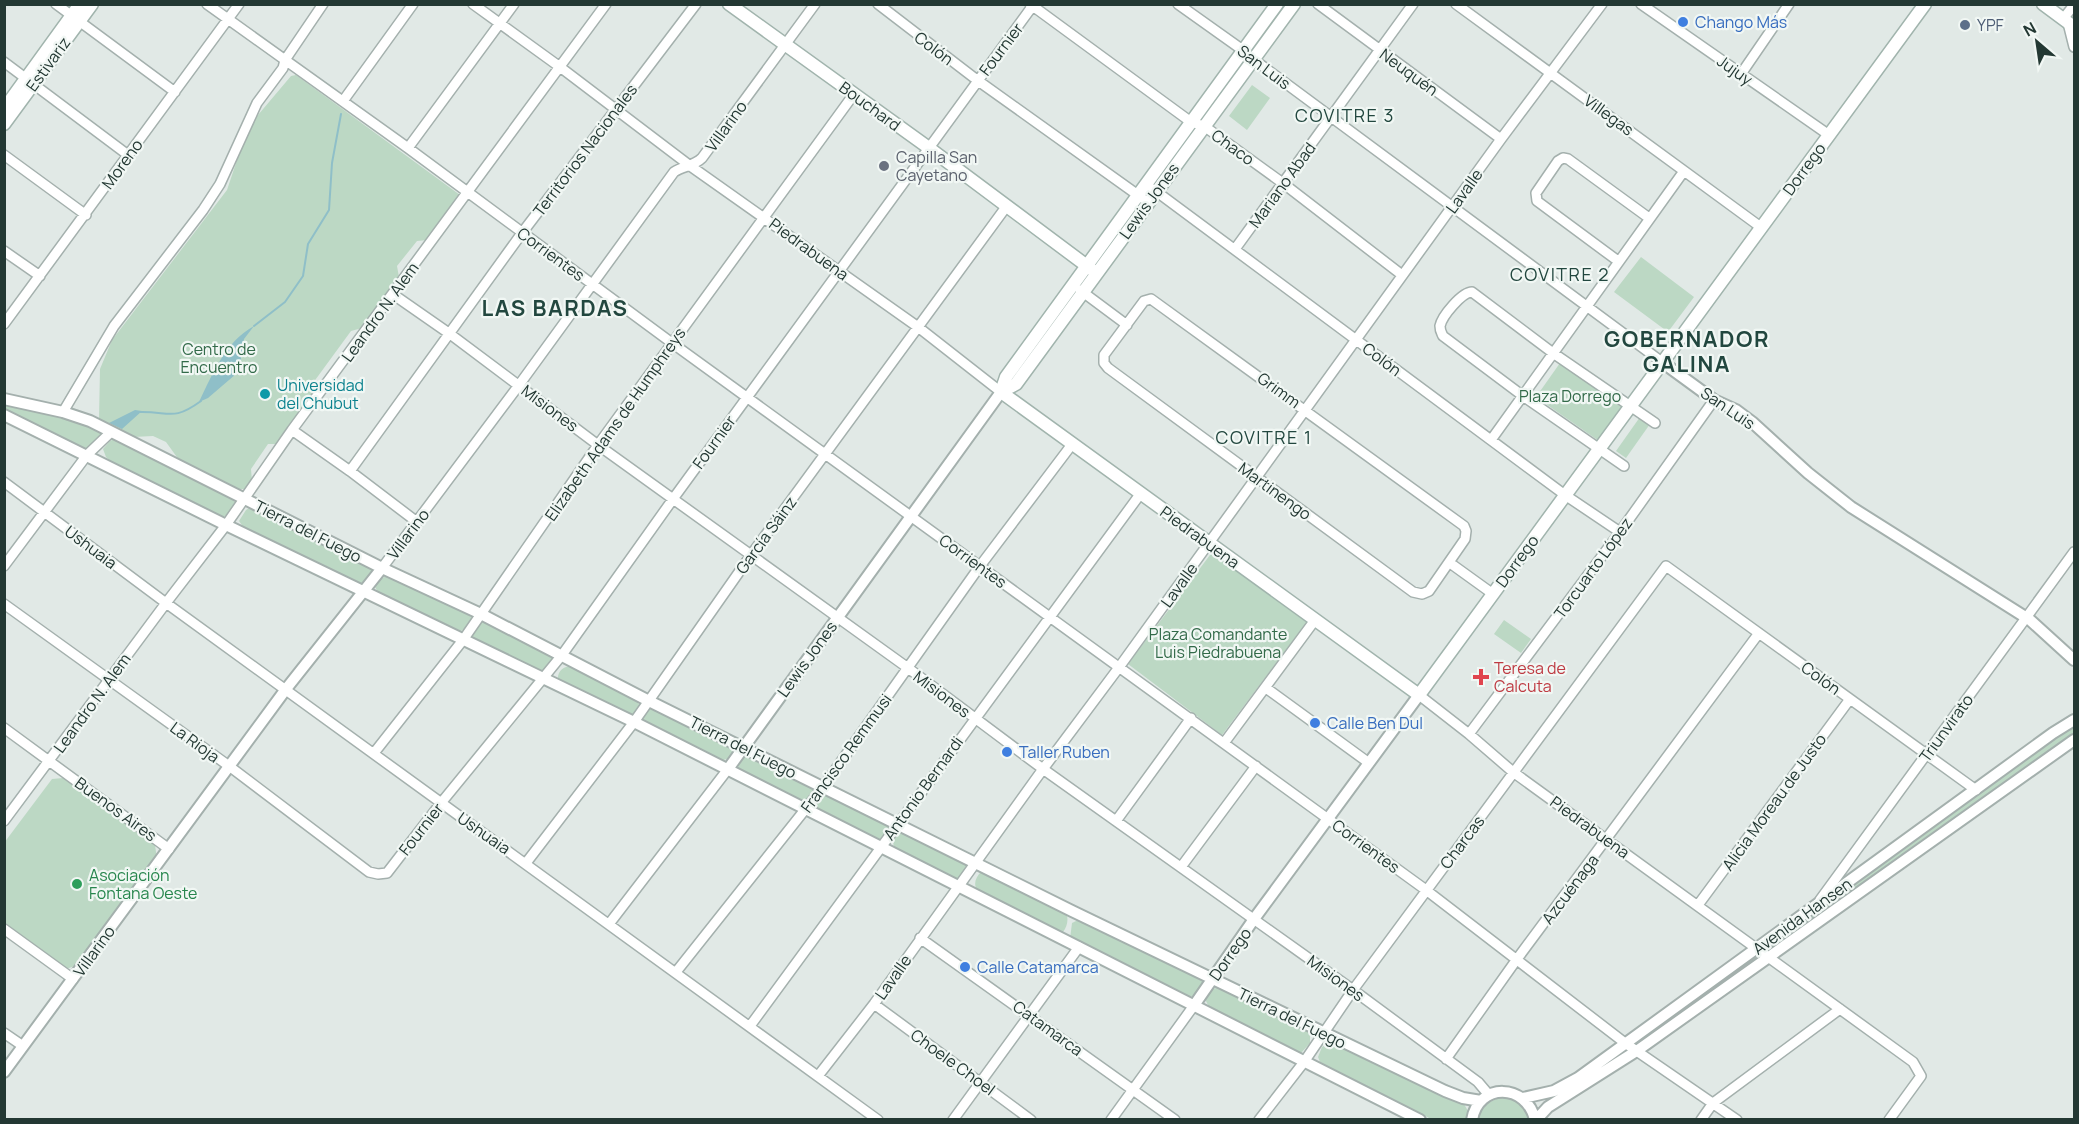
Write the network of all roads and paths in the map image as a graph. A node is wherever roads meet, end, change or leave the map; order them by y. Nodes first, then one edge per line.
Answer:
1 (56, 4) edge
2 (81, 4) edge
3 (92, 4) edge
4 (207, 4) edge
5 (239, 4) edge
6 (323, 4) edge
7 (413, 4) edge
8 (473, 4) edge
9 (514, 4) edge
10 (606, 4) edge
11 (696, 4) edge
12 (729, 4) edge
13 (815, 4) edge
14 (878, 4) edge
15 (1178, 4) edge
16 (1277, 4) edge
17 (1294, 4) edge
18 (1318, 4) edge
19 (1413, 4) edge
20 (1456, 4) edge
21 (1602, 4) edge
22 (1641, 4) edge
23 (1789, 4) edge
24 (1925, 4) edge
25 (2043, 4) edge
26 (1032, 5) edge
27 (2074, 5) edge
28 (76, 19) junction
29 (228, 20) junction
30 (2069, 23) edge
31 (499, 24) junction
32 (786, 45) junction
33 (2074, 47) edge
34 (1379, 51) junction
35 (1248, 55) junction
36 (285, 60) junction
37 (4, 62) edge
38 (560, 67) junction
39 (1551, 72) junction
40 (1741, 74) junction
41 (977, 80) junction
42 (30, 81) junction
43 (175, 92) junction
44 (854, 94) junction
45 (343, 101) junction
46 (4, 109) edge
47 (615, 110) junction
48 (1331, 117) junction
49 (1191, 122) junction
50 (4, 124) edge
51 (1204, 126) junction
52 (1829, 135) junction
53 (1501, 139) junction
54 (408, 148) junction
55 (929, 148) junction
56 (4, 155) edge
57 (128, 155) junction
58 (689, 165) junction
59 (1684, 171) junction
60 (1284, 184) junction
61 (1151, 188) junction
62 (467, 193) junction
63 (1143, 198) junction
64 (1006, 207) junction
65 (1452, 207) junction
66 (86, 215) junction
67 (764, 217) junction
68 (1649, 218) junction
69 (1762, 228) junction
70 (522, 233) junction
71 (1235, 249) junction
72 (4, 251) edge
73 (1618, 261) junction
74 (1091, 269) junction
75 (838, 271) junction
76 (1402, 275) junction
77 (40, 276) junction
78 (592, 284) junction
79 (1078, 289) junction
80 (394, 295) junction
81 (1587, 306) junction
82 (4, 324) edge
83 (1127, 325) junction
84 (918, 327) junction
85 (450, 334) junction
86 (1356, 340) junction
87 (672, 343) junction
88 (1553, 353) junction
89 (1662, 362) junction
90 (519, 385) junction
91 (1001, 392) junction
92 (1523, 396) junction
93 (747, 397) junction
94 (4, 399) edge
95 (1714, 400) junction
96 (1630, 407) junction
97 (1306, 410) junction
98 (63, 412) junction
99 (4, 415) edge
100 (1655, 423) dead end
101 (292, 430) junction
102 (111, 432) junction
103 (1491, 440) junction
104 (1073, 443) junction
105 (598, 445) junction
106 (1599, 449) junction
107 (825, 453) junction
108 (87, 455) junction
109 (1624, 466) dead end
110 (350, 471) junction
111 (1257, 478) junction
112 (4, 482) edge
113 (1141, 493) junction
114 (1565, 495) junction
115 (673, 498) junction
116 (245, 499) junction
117 (44, 512) junction
118 (911, 516) junction
119 (417, 522) junction
120 (226, 525) junction
121 (1620, 532) junction
122 (1209, 543) junction
123 (2074, 552) edge
124 (751, 555) junction
125 (1450, 563) junction
126 (4, 566) edge
127 (980, 566) junction
128 (1666, 566) joint
129 (382, 568) junction
130 (364, 592) junction
131 (1493, 594) junction
132 (166, 603) junction
133 (4, 604) edge
134 (481, 614) junction
135 (1049, 616) junction
136 (837, 617) junction
137 (2027, 618) junction
138 (1315, 620) junction
139 (1760, 633) junction
140 (463, 640) junction
141 (562, 655) junction
142 (2074, 660) edge
143 (1120, 666) junction
144 (908, 668) junction
145 (543, 679) junction
146 (109, 680) junction
147 (1266, 688) junction
148 (286, 689) junction
149 (1419, 695) junction
150 (1850, 699) junction
151 (649, 700) junction
152 (975, 718) junction
153 (1191, 718) junction
154 (2074, 720) edge
155 (634, 722) junction
156 (4, 728) edge
157 (1469, 734) junction
158 (2074, 740) edge
159 (1224, 743) junction
160 (744, 746) junction
161 (374, 753) junction
162 (1927, 754) junction
163 (49, 761) junction
164 (1369, 763) junction
165 (229, 766) junction
166 (1256, 766) junction
167 (728, 769) junction
168 (1043, 769) junction
169 (1513, 772) junction
170 (823, 787) junction
171 (1976, 790) junction
172 (441, 803) junction
173 (805, 810) junction
174 (1328, 819) junction
175 (4, 821) edge
176 (1116, 821) junction
177 (898, 823) junction
178 (1607, 839) junction
179 (881, 846) junction
180 (169, 849) junction
181 (976, 862) junction
182 (526, 863) junction
183 (1181, 867) junction
184 (387, 873) joint
185 (960, 887) junction
186 (1426, 890) junction
187 (1817, 904) junction
188 (1698, 905) junction
189 (1254, 919) junction
190 (609, 924) junction
191 (4, 929) edge
192 (920, 938) junction
193 (1079, 947) junction
194 (1758, 948) junction
195 (1767, 957) junction
196 (1517, 959) junction
197 (676, 972) junction
198 (73, 979) junction
199 (1213, 979) junction
200 (1353, 990) junction
201 (874, 1004) junction
202 (1195, 1004) junction
203 (1840, 1009) junction
204 (1029, 1015) junction
205 (750, 1026) junction
206 (4, 1033) edge
207 (1324, 1033) junction
208 (1625, 1043) junction
209 (24, 1046) junction
210 (1638, 1050) junction
211 (1446, 1059) junction
212 (1304, 1062) junction
213 (4, 1072) edge
214 (818, 1076) junction
215 (980, 1082) junction
216 (1133, 1089) junction
217 (1485, 1098) junction
218 (1523, 1098) junction
219 (1713, 1103) junction
220 (1407, 1117) edge
221 (878, 1119) edge
222 (953, 1119) edge
223 (1032, 1119) edge
224 (1111, 1119) edge
225 (1175, 1119) edge
226 (1259, 1119) edge
227 (1420, 1119) edge
228 (1472, 1119) edge
229 (1535, 1119) edge
230 (1701, 1119) edge
231 (1737, 1119) edge
232 (1889, 1119) edge

1 - 28 street
2 - 28 main road, Estivariz
3 - 28 main road, Estivariz
4 - 29 street, Corrientes
5 - 29 street, Moreno
6 - 36 street
7 - 45 street
8 - 31 street, Piedrabuena
9 - 31 street
10 - 38 street, Leandro N. Alem
11 - 47 street, Territorios Nacionales
12 - 32 main road, Bouchard
13 - 32 street, Villarino
14 - 41 street, Colón
15 - 35 street, San Luis
16 - 35 main road, Lewis Jones
17 - 35 main road, Lewis Jones
18 - 34 street, Neuquén
19 - 34 street, Mariano Abad
20 - 39 street, Villegas
21 - 39 street, Lavalle
22 - 40 street, Jujuy
23 - 40 street
24 - 52 main road, Dorrego
25 - 30 main road
26 - 41 street, Fournier
26 - 49 street, Chaco
27 - 30 street
28 - 42 main road, Estivariz
28 - 43 street
29 - 36 street, Corrientes
29 - 43 street, Moreno
30 - 33 street
31 - 38 street, Piedrabuena
31 - 54 street
32 - 44 main road, Bouchard
32 - 58 street, Villarino
34 - 48 street, Mariano Abad
34 - 53 street, Neuquén
35 - 48 street, San Luis
35 - 49 main road, Lewis Jones
35 - 51 main road, Lewis Jones
36 - 45 street, Corrientes
36 - 98 street
37 - 42 street
38 - 47 street, Piedrabuena
38 - 62 street, Leandro N. Alem
39 - 53 street, Lavalle
39 - 59 street, Villegas
40 - 52 street, Jujuy
41 - 55 street, Fournier
41 - 63 street, Colón
42 - 46 main road, Estivariz
42 - 50 main road, Estivariz
42 - 57 street
43 - 57 street, Moreno
44 - 55 main road, Bouchard
44 - 67 street, Elizabeth Adams de Humphreys
45 - 54 street, Corrientes
47 - 58 street, Piedrabuena
47 - 70 street, Territorios Nacionales
48 - 60 street, Mariano Abad
48 - 65 street, San Luis
49 - 51 street, Chaco
49 - 61 main road, Lewis Jones
51 - 60 street, Chaco
51 - 61 main road, Lewis Jones
52 - 69 main road, Dorrego
53 - 65 street, Lavalle
54 - 62 street, Corrientes
55 - 64 main road, Bouchard
55 - 75 street, Fournier
56 - 66 street
57 - 66 street, Moreno
58 - 67 street, Piedrabuena
58 - 78 street, Villarino
59 - 68 street
59 - 69 street, Villegas
60 - 71 street, Mariano Abad
60 - 76 street, Chaco
61 - 63 main road, Lewis Jones
61 - 71 street, Colón
62 - 70 street, Corrientes
62 - 80 street, Leandro N. Alem
63 - 74 main road, Lewis Jones
64 - 74 main road, Bouchard
64 - 84 street, García Sáinz
65 - 76 street, Lavalle
65 - 81 street, San Luis
66 - 77 street, Moreno
67 - 75 street, Piedrabuena
67 - 87 street, Elizabeth Adams de Humphreys
68 - 73 street
68 - 73 street
69 - 89 main road, Dorrego
70 - 78 street, Corrientes
70 - 85 street, Territorios Nacionales
71 - 86 street, Colón
72 - 77 street
73 - 81 street
74 - 79 main road, Lewis Jones
75 - 84 street, Piedrabuena
75 - 93 street, Fournier
76 - 86 street, Lavalle
77 - 82 street, Moreno
78 - 87 street, Corrientes
78 - 90 street, Villarino
79 - 83 street
79 - 91 main road, Lewis Jones
80 - 85 street, Misiones
80 - 101 street, Leandro N. Alem
81 - 88 street
81 - 89 street, San Luis
83 - 97 street, Grimm
83 - 111 street, Martinengo
84 - 91 street, Piedrabuena
84 - 107 street, García Sáinz
85 - 90 street, Misiones
85 - 110 street, Territorios Nacionales
86 - 97 street, Lavalle
86 - 103 street, Colón
87 - 93 street, Corrientes
87 - 105 street, Elizabeth Adams de Humphreys
88 - 92 street
88 - 92 street
88 - 96 street
89 - 95 street, San Luis
89 - 96 main road, Dorrego
90 - 105 street, Misiones
90 - 119 street, Villarino
91 - 104 main road, Piedrabuena
91 - 118 street, Lewis Jones
92 - 103 street
92 - 106 street
93 - 107 street, Corrientes
93 - 115 street, Fournier
94 - 98 street, Tierra del Fuego
95 - 121 street, Torcuarto López
95 - 137 street, San Luis
96 - 100 street
96 - 106 main road, Dorrego
97 - 111 street, Lavalle
97 - 125 street, Grimm
98 - 102 street, Tierra del Fuego
99 - 108 street, Tierra del Fuego
101 - 110 street
101 - 116 street, Leandro N. Alem
102 - 108 street
102 - 116 street, Tierra del Fuego
103 - 114 street, Colón
104 - 113 main road, Piedrabuena
104 - 127 street, Francisco Remmusi
105 - 115 street, Misiones
105 - 134 street, Elizabeth Adams de Humphreys
106 - 109 street
106 - 114 main road, Dorrego
107 - 118 street, Corrientes
107 - 124 street, García Sáinz
108 - 117 street
108 - 120 street, Tierra del Fuego
110 - 119 street
111 - 122 street, Lavalle
111 - 125 street, Martinengo
112 - 117 street, Ushuaia
113 - 122 main road, Piedrabuena
113 - 135 street, Antonio Bernardi
114 - 121 street, Colón
114 - 131 main road, Dorrego
115 - 124 street, Misiones
115 - 141 street, Fournier
116 - 120 street, Leandro N. Alem
116 - 129 street, Tierra del Fuego
117 - 126 street
117 - 132 street, Ushuaia
118 - 127 street, Corrientes
118 - 136 street, Lewis Jones
119 - 129 street, Villarino
120 - 130 street, Tierra del Fuego
120 - 132 street, Leandro N. Alem
121 - 157 street, Torcuarto López
122 - 138 main road, Piedrabuena
122 - 143 street, Lavalle
123 - 137 street, Triunvirato
124 - 136 street, Misiones
124 - 151 street, García Sáinz
125 - 131 street
127 - 135 street, Corrientes
127 - 144 street, Francisco Remmusi
128 - 139 street, Colón
128 - 169 street, Charcas
129 - 130 street, Villarino
129 - 134 street, Tierra del Fuego
130 - 140 street, Tierra del Fuego
130 - 148 street, Villarino
131 - 149 main road, Dorrego
132 - 146 street, Leandro N. Alem
132 - 148 street, Ushuaia
133 - 146 street, La Rioja
134 - 140 street, Elizabeth Adams de Humphreys
134 - 141 street, Tierra del Fuego
135 - 143 street, Corrientes
135 - 152 street, Antonio Bernardi
136 - 144 street, Misiones
136 - 160 street, Lewis Jones
137 - 142 street, San Luis
137 - 162 street, Triunvirato
138 - 147 street
138 - 149 main road, Piedrabuena
139 - 150 street, Colón
139 - 178 street, Azcuénaga
140 - 145 street, Tierra del Fuego
140 - 161 street, Elizabeth Adams de Humphreys
141 - 145 street, Fournier
141 - 151 street, Tierra del Fuego
143 - 153 street, Corrientes
143 - 168 street, Lavalle
144 - 152 street, Misiones
144 - 170 street, Francisco Remmusi
145 - 155 street, Tierra del Fuego
145 - 172 street, Fournier
146 - 163 street, Leandro N. Alem
146 - 165 street, La Rioja
147 - 159 street
147 - 164 street
148 - 161 street, Ushuaia
148 - 165 street, Villarino
149 - 157 street, Piedrabuena
149 - 164 street, Dorrego
150 - 162 street, Colón
150 - 188 street, Alicia Moreau de Justo
151 - 155 street, García Sáinz
151 - 160 street, Tierra del Fuego
152 - 168 street, Misiones
152 - 177 street, Antonio Bernardi
153 - 159 street, Corrientes
153 - 176 street
154 - 171 street, Avenida Hansen
155 - 167 street, Tierra del Fuego
155 - 182 street, García Sáinz
156 - 163 street, Buenos Aires
157 - 169 street, Piedrabuena
158 - 195 street, Avenida Hansen
159 - 166 street, Corrientes
160 - 167 street, Lewis Jones
160 - 170 street, Tierra del Fuego
161 - 172 street, Ushuaia
162 - 171 street, Colón
162 - 187 street, Triunvirato
163 - 175 street, Leandro N. Alem
163 - 180 street, Buenos Aires
164 - 174 street, Dorrego
165 - 180 street, Villarino
165 - 184 street, La Rioja
166 - 174 street, Corrientes
166 - 183 street
167 - 173 street, Tierra del Fuego
167 - 190 street, Lewis Jones
168 - 176 street, Misiones
168 - 181 street, Lavalle
169 - 178 street, Piedrabuena
169 - 186 street, Charcas
170 - 173 street, Francisco Remmusi
170 - 177 street, Tierra del Fuego
171 - 187 street, Avenida Hansen
172 - 182 street, Ushuaia
172 - 184 street, Fournier
173 - 179 street, Tierra del Fuego
173 - 197 street, Francisco Remmusi
174 - 186 street, Corrientes
174 - 189 street, Dorrego
176 - 183 street, Misiones
177 - 179 street, Antonio Bernardi
177 - 181 street, Tierra del Fuego
178 - 188 street, Piedrabuena
178 - 196 street, Azcuénaga
179 - 185 street, Tierra del Fuego
179 - 205 street, Antonio Bernardi
180 - 198 street, Villarino
181 - 185 street, Lavalle
181 - 199 street, Tierra del Fuego
182 - 190 street, Ushuaia
183 - 189 street, Misiones
185 - 192 street, Lavalle
185 - 193 street, Tierra del Fuego
186 - 196 street, Corrientes
186 - 200 street, Charcas
187 - 194 street, Avenida Hansen
188 - 194 street, Piedrabuena
189 - 199 street, Dorrego
189 - 200 street, Misiones
190 - 197 street, Ushuaia
191 - 198 street
192 - 201 street, Lavalle
192 - 204 street, Catamarca
193 - 202 street, Tierra del Fuego
193 - 204 street
194 - 195 street, Piedrabuena
194 - 208 street, Avenida Hansen
195 - 203 street, Piedrabuena
195 - 210 street, Avenida Hansen
196 - 208 street, Corrientes
196 - 211 street, Azcuénaga
197 - 205 street, Ushuaia
198 - 209 street, Villarino
199 - 202 street, Dorrego
199 - 207 street, Tierra del Fuego
200 - 207 street, Charcas
200 - 211 street, Misiones
201 - 214 street, Lavalle
201 - 215 street, Choele Choel
202 - 212 street, Tierra del Fuego
202 - 216 street, Dorrego
203 - 219 street
203 - 232 street, Piedrabuena
204 - 215 street
204 - 216 street, Catamarca
205 - 214 street, Ushuaia
206 - 209 street
207 - 212 street, Charcas
207 - 217 street, Tierra del Fuego
208 - 210 street, Corrientes
208 - 218 street, Avenida Hansen
209 - 213 street, Villarino
210 - 219 street, Corrientes
210 - 229 street, Avenida Hansen
211 - 217 street, Misiones
212 - 220 street, Tierra del Fuego
212 - 226 street, Charcas
214 - 221 street, Ushuaia
215 - 222 street
215 - 223 street, Choele Choel
216 - 224 street, Dorrego
216 - 225 street, Catamarca
217 - 218 street, Tierra del Fuego
217 - 228 street
218 - 229 street
219 - 230 street
219 - 231 street, Corrientes
220 - 227 street, Tierra del Fuego

